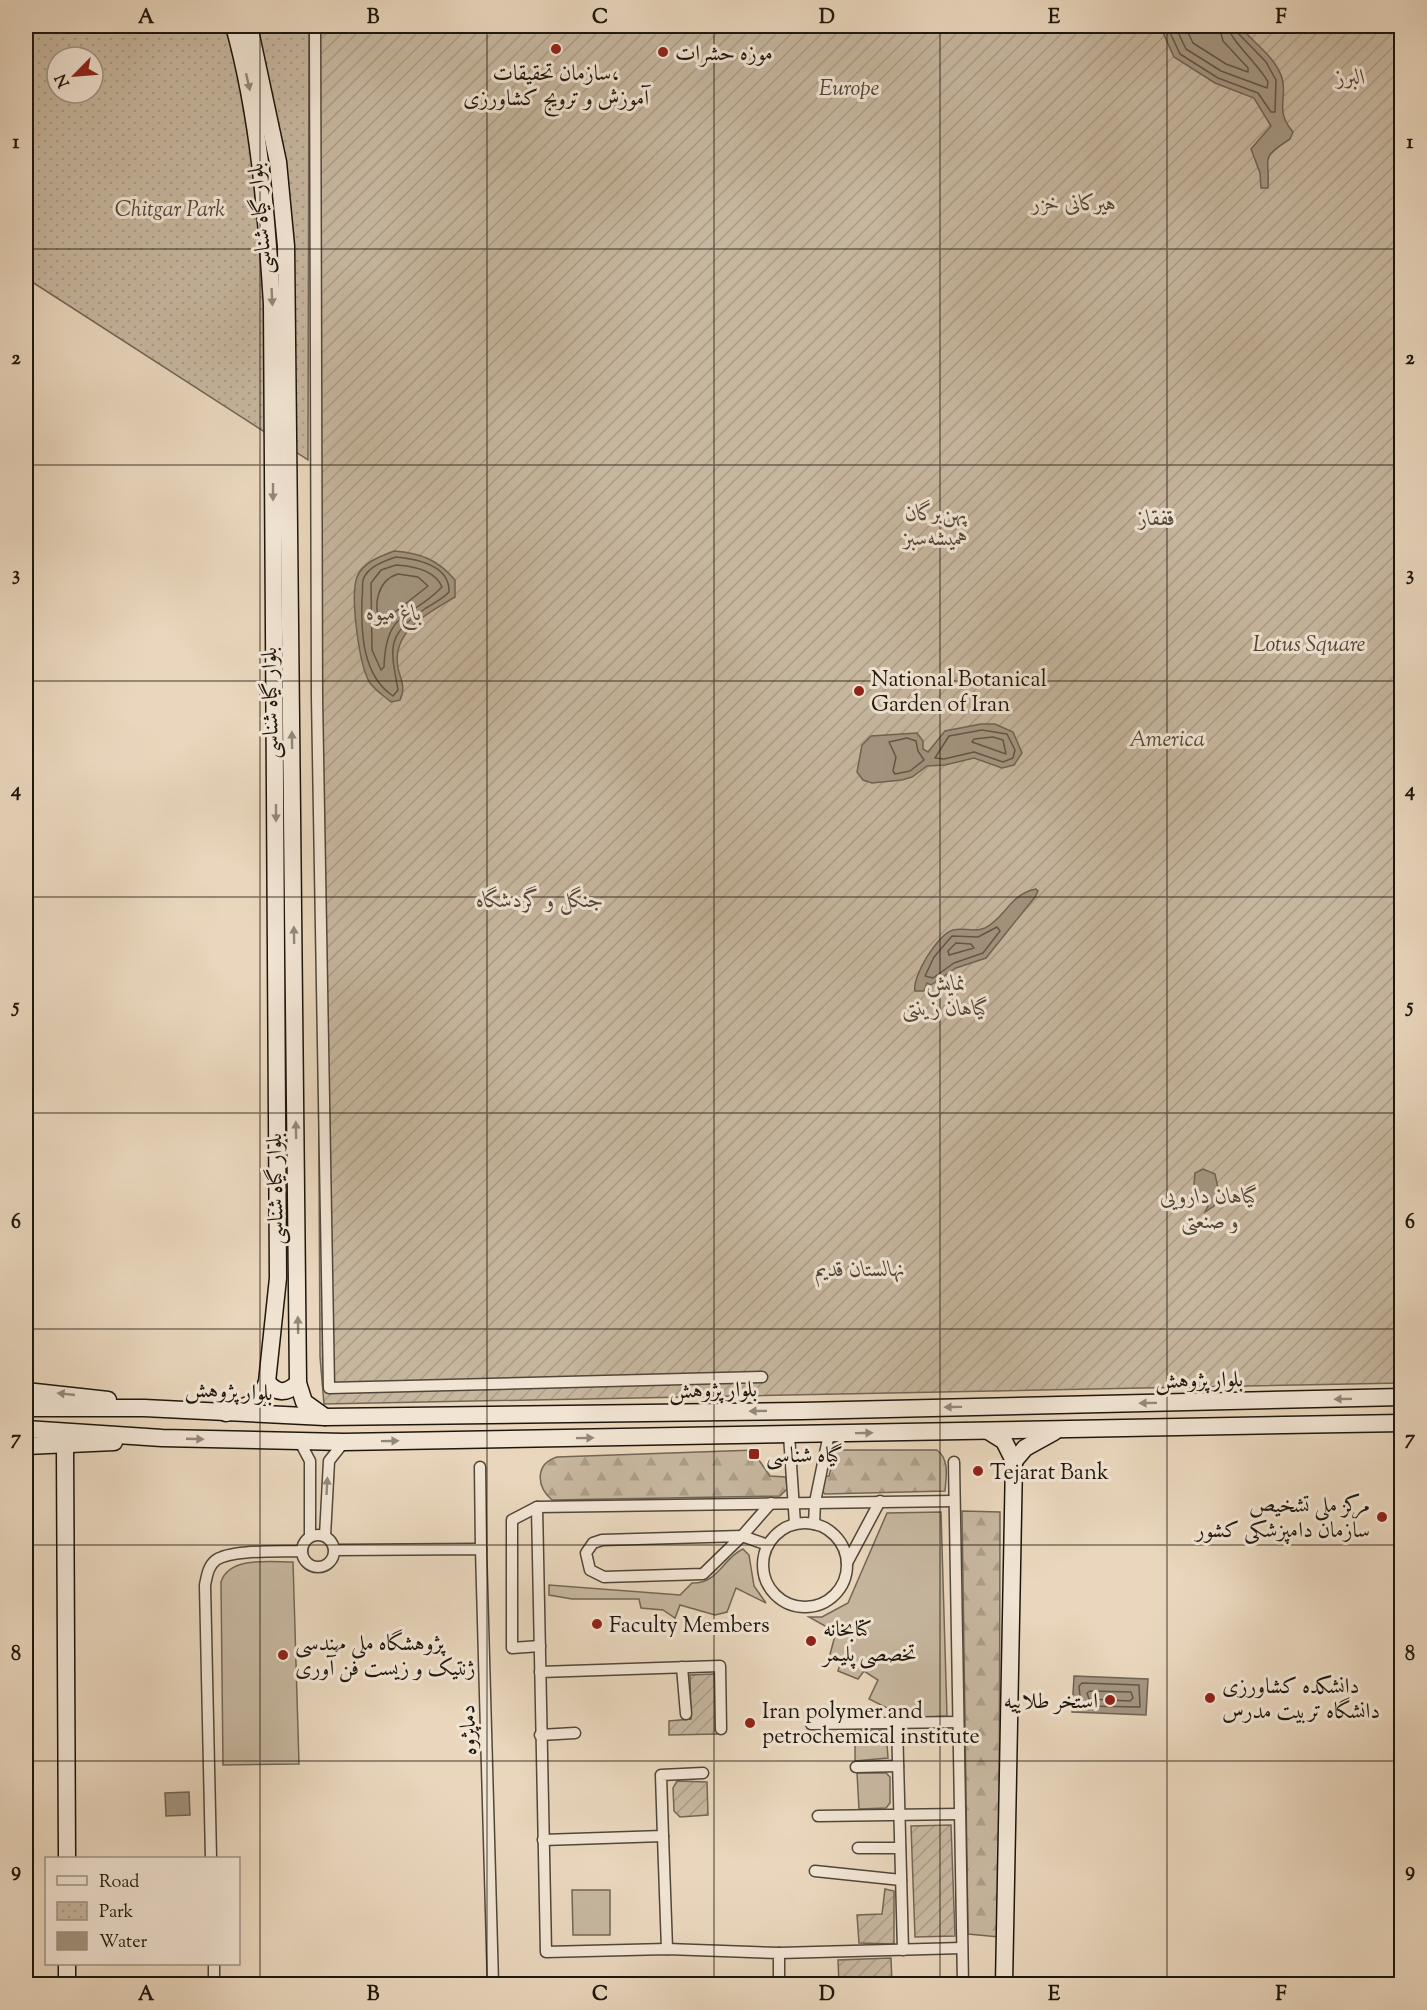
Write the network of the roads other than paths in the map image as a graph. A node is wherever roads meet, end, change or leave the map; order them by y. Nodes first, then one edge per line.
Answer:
1 (234, 26) edge
2 (249, 26) edge
3 (315, 26) edge
4 (762, 1377) dead end
5 (267, 1382) junction
6 (298, 1383) junction
7 (26, 1391) edge
8 (1401, 1397) edge
9 (26, 1408) edge
10 (144, 1408) junction
11 (226, 1413) junction
12 (325, 1417) junction
13 (1401, 1423) edge
14 (26, 1429) edge
15 (1058, 1430) junction
16 (988, 1431) junction
17 (829, 1434) junction
18 (789, 1435) junction
19 (162, 1438) junction
20 (300, 1442) junction
21 (344, 1442) junction
22 (26, 1446) edge
23 (65, 1446) junction
24 (1014, 1461) junction
25 (954, 1462) dead end
26 (480, 1467) dead end
27 (880, 1501) junction
28 (954, 1501) junction
29 (815, 1502) junction
30 (771, 1503) junction
31 (794, 1503) junction
32 (537, 1507) junction
33 (795, 1524) junction
34 (814, 1524) junction
35 (325, 1536) junction
36 (742, 1536) junction
37 (310, 1537) junction
38 (768, 1545) junction
39 (481, 1549) junction
40 (334, 1550) junction
41 (302, 1551) junction
42 (847, 1563) junction
43 (540, 1646) junction
44 (682, 1667) junction
45 (540, 1672) junction
46 (686, 1714) dead end
47 (958, 1722) junction
48 (897, 1723) junction
49 (811, 1724) dead end
50 (721, 1729) dead end
51 (575, 1733) dead end
52 (540, 1735) junction
53 (898, 1766) junction
54 (856, 1767) dead end
55 (703, 1773) dead end
56 (960, 1814) junction
57 (899, 1815) junction
58 (818, 1816) dead end
59 (663, 1836) junction
60 (543, 1840) junction
61 (858, 1848) dead end
62 (900, 1848) junction
63 (67, 1857) edge
64 (211, 1857) edge
65 (815, 1871) dead end
66 (901, 1880) junction
67 (962, 1948) junction
68 (667, 1949) junction
69 (903, 1950) junction
70 (779, 1953) junction
71 (67, 1965) edge
72 (214, 1965) edge
73 (67, 1984) edge
74 (214, 1984) edge
75 (493, 1984) edge
76 (779, 1984) edge
77 (963, 1984) edge
78 (1004, 1984) edge

1 -> 5 street, بلوار گیاه شناسی
6 -> 2 street, بلوار گیاه شناسی
3 - 4 street
5 - 6 street
5 - 11 street
6 - 12 street
10 -> 7 street
8 -> 12 street, بلوار پژوهش
9 - 10 street, بلوار پژوهش
10 - 11 street, بلوار پژوهش
11 - 12 street, بلوار پژوهش
13 - 15 street, بلوار پژوهش
14 - 19 street, بلوار پژوهش
15 - 16 street, بلوار پژوهش
15 - 24 street
17 -> 16 street, بلوار پژوهش
16 - 24 street
17 - 18 street, بلوار پژوهش
17 - 29 street
21 -> 18 street, بلوار پژوهش
18 - 31 street
19 -> 20 street, بلوار پژوهش
19 - 23 street
20 - 21 street, بلوار پژوهش
20 - 37 street
35 -> 21 street
22 - 23 street
23 - 63 street
24 - 78 street
25 - 28 street
26 - 39 street, دماپژوه
27 - 28 street
27 - 29 street
27 - 42 street
28 - 47 street
29 - 31 street
29 - 34 street
30 - 31 street
30 - 32 street
30 - 36 street
31 - 33 street
32 - 43 street
32 - 43 street
33 - 34 street
33 - 38 street
34 - 42 street
35 - 37 street
35 - 40 street
36 - 36 street
36 - 38 street
37 - 41 street
38 - 42 street
39 - 40 street
39 - 75 street, دماپژوه
40 - 41 street
41 - 64 street
43 - 45 street
44 - 45 street
44 - 46 street
44 - 50 street
45 - 52 street
47 - 48 street
47 - 56 street
48 - 49 street
48 - 53 street
51 - 52 street
52 - 60 street
53 - 54 street
53 - 57 street
55 - 59 street
56 - 57 street
56 - 67 street
57 - 58 street
57 - 62 street
59 - 60 street
59 - 68 street
60 - 68 street
61 - 62 street
62 - 66 street
65 - 66 street
66 - 69 street
67 - 69 street
67 - 77 street
68 - 70 street
69 - 70 street
70 - 76 street
71 - 73 street
72 - 74 street

